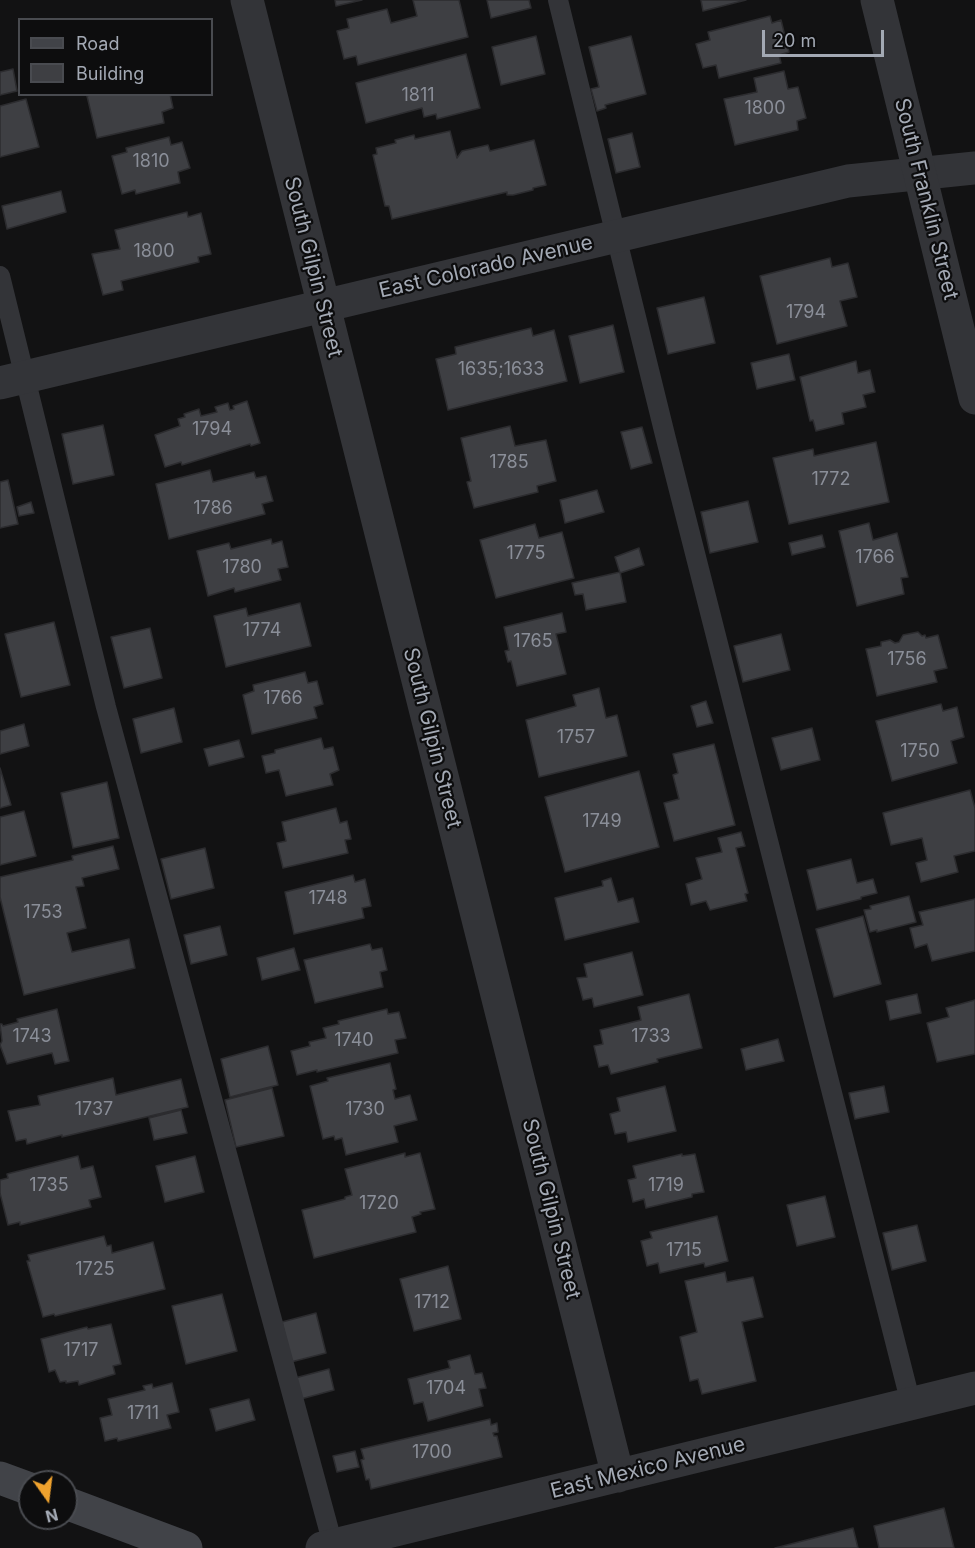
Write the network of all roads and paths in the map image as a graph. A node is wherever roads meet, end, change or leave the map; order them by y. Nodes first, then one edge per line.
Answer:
1 (247, 0) edge
2 (558, 0) edge
3 (877, 0) edge
4 (975, 168) edge
5 (919, 174) junction
6 (616, 236) junction
7 (0, 276) edge
8 (323, 306) junction
9 (12, 380) edge
10 (975, 398) edge
11 (975, 1388) edge
12 (911, 1404) junction
13 (618, 1476) junction
14 (0, 1478) edge
15 (18, 1485) edge
16 (78, 1508) edge
17 (328, 1547) edge
18 (186, 1548) edge

1 - 8 street, South Gilpin Street
2 - 6 lane
3 - 5 street, South Franklin Street
4 - 5 street, East Colorado Avenue
5 - 6 street, East Colorado Avenue
5 - 10 street, South Franklin Street
6 - 8 street, East Colorado Avenue
6 - 12 lane
7 - 9 lane
8 - 9 street, East Colorado Avenue
8 - 13 street, South Gilpin Street
9 - 17 lane
11 - 12 street, East Mexico Avenue
12 - 13 street, East Mexico Avenue
13 - 17 street, East Mexico Avenue
14 - 15 main road
16 - 18 main road

